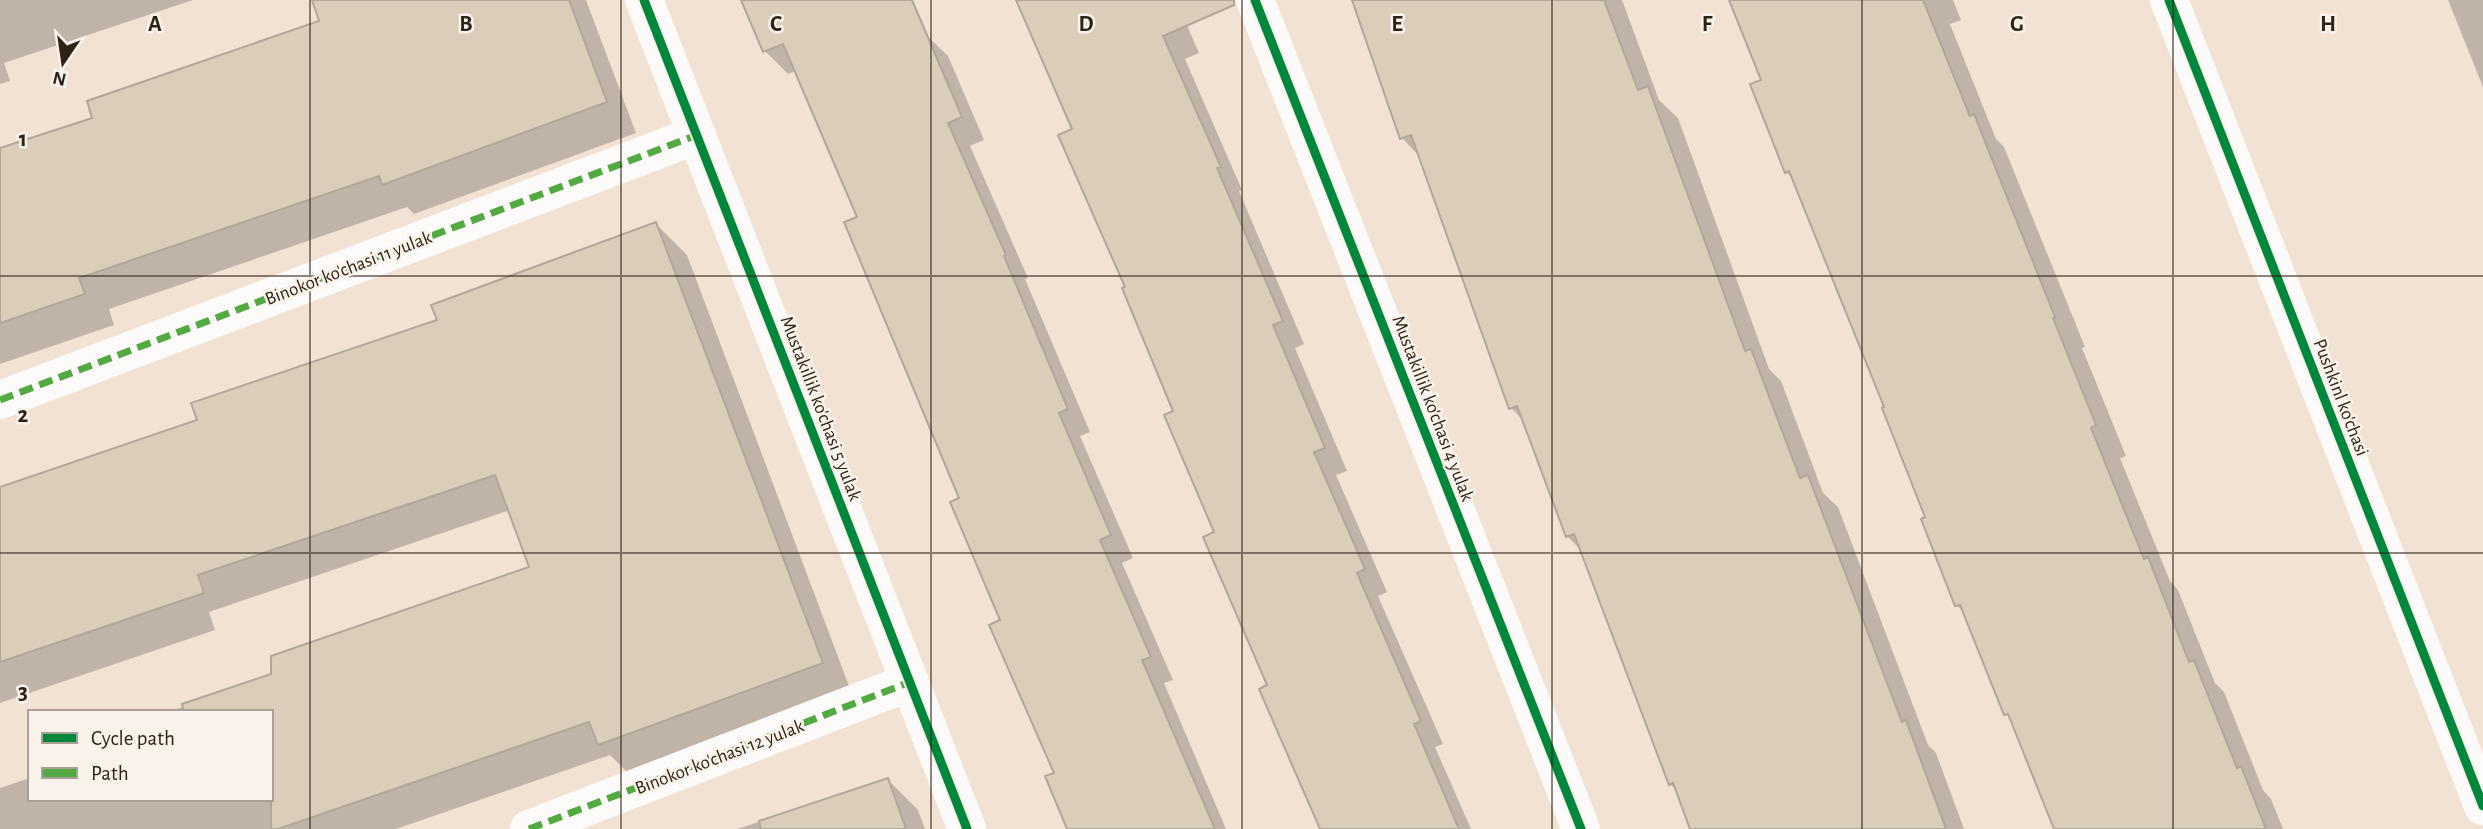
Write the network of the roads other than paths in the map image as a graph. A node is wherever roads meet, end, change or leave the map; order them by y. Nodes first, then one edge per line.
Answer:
1 (644, 0) edge
2 (1255, 0) edge
3 (2169, 0) edge
4 (697, 135) junction
5 (0, 400) edge
6 (910, 682) junction
7 (2483, 806) edge
8 (2483, 826) edge
9 (529, 829) edge
10 (967, 829) edge
11 (1581, 829) edge
12 (2475, 829) edge

1 - 4 street, Mustakillik ko'chasi 5 yulak
2 - 11 street, Mustakillik ko'chasi 4 yulak
3 - 7 street, Pushkinl ko'chasi
4 - 5 street, Binokor ko'chasi 11 yulak
4 - 6 street, Mustakillik ko'chasi 5 yulak
6 - 9 street, Binokor ko'chasi 12 yulak
6 - 10 street, Mustakillik ko'chasi 5 yulak
8 - 12 street

